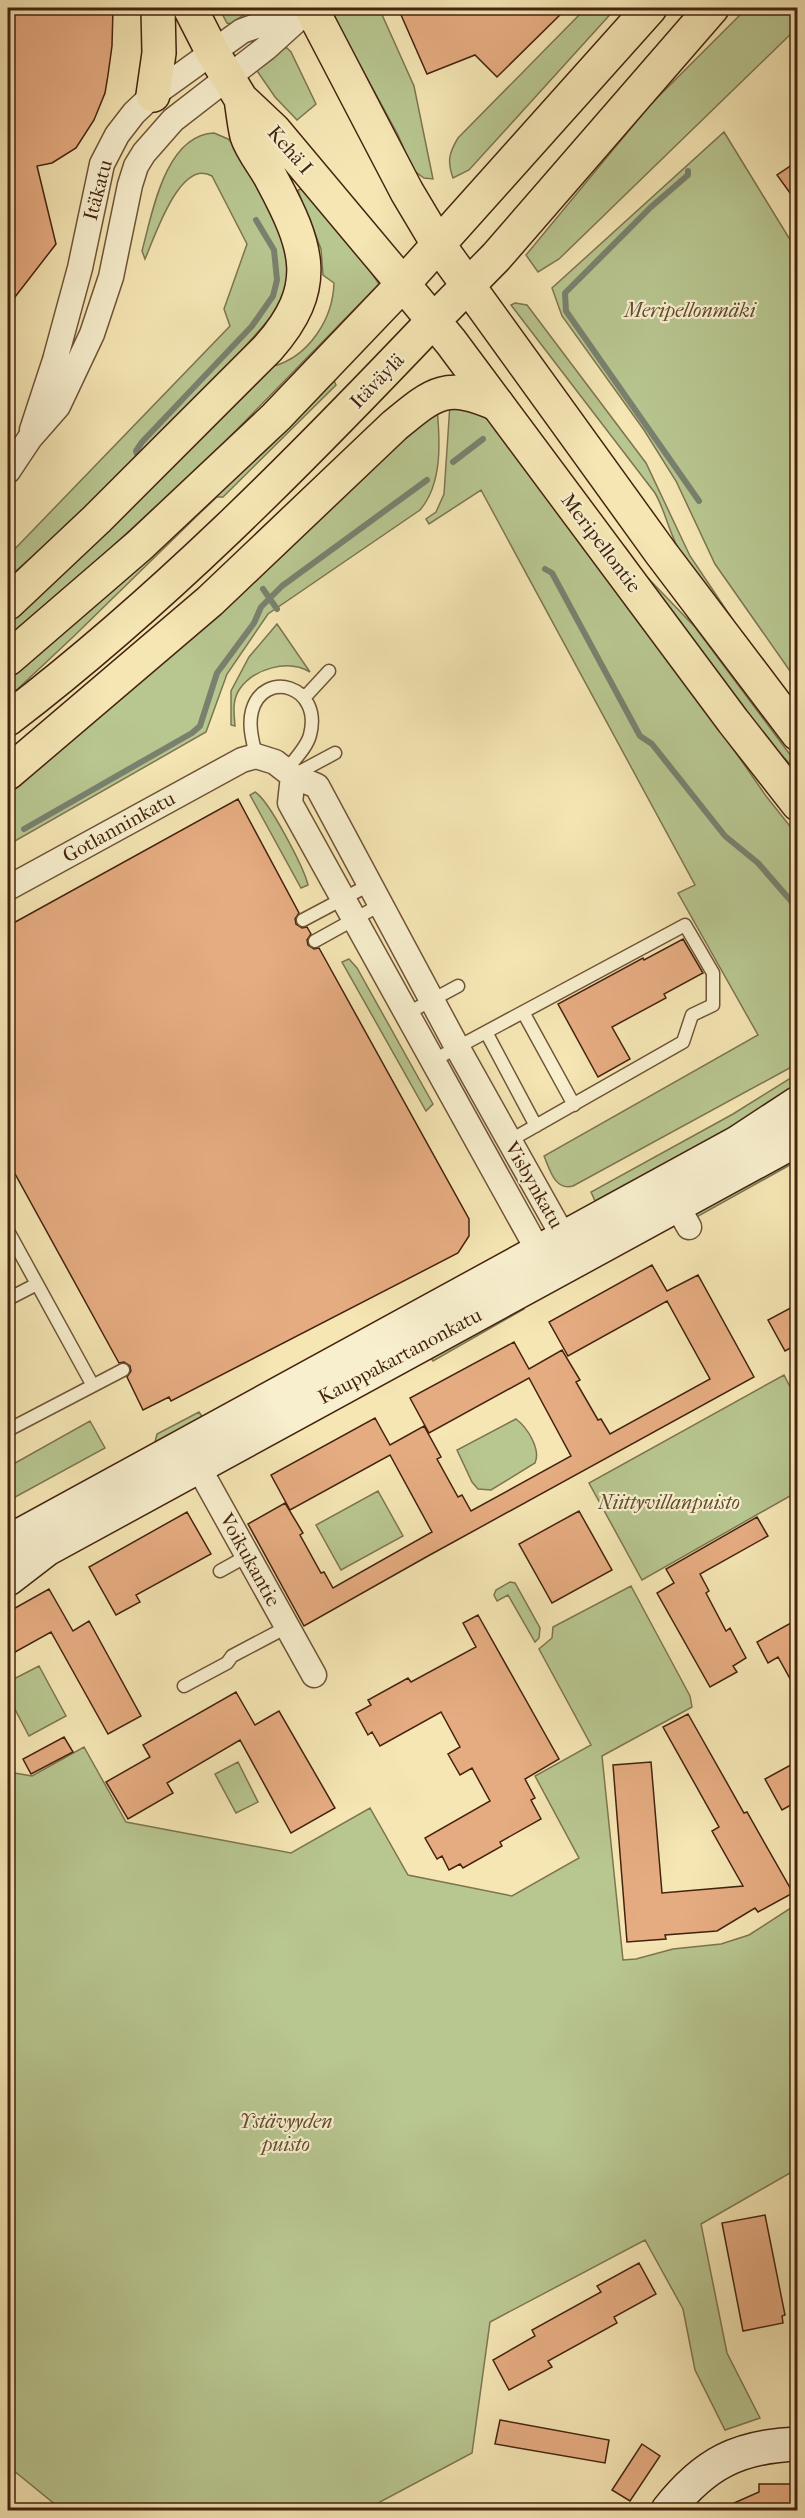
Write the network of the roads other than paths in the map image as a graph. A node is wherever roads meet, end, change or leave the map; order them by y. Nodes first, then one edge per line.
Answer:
1 (158, 8) edge
2 (190, 8) edge
3 (310, 8) edge
4 (650, 8) edge
5 (712, 8) edge
6 (227, 77) junction
7 (153, 95) junction
8 (438, 244) junction
9 (403, 284) junction
10 (468, 286) junction
11 (434, 321) junction
12 (497, 404) junction
13 (30, 438) junction
14 (8, 471) edge
15 (8, 603) edge
16 (8, 659) edge
17 (329, 670) dead end
18 (305, 697) junction
19 (8, 719) edge
20 (798, 734) edge
21 (335, 753) dead end
22 (256, 756) junction
23 (290, 772) junction
24 (8, 774) edge
25 (798, 804) edge
26 (8, 888) edge
27 (375, 895) junction
28 (348, 909) junction
29 (303, 920) dead end
30 (315, 941) dead end
31 (458, 986) dead end
32 (432, 1001) junction
33 (523, 1012) junction
34 (406, 1014) junction
35 (486, 1032) junction
36 (458, 1047) junction
37 (432, 1061) junction
38 (798, 1103) edge
39 (574, 1106) junction
40 (537, 1126) junction
41 (798, 1139) edge
42 (509, 1141) junction
43 (8, 1231) edge
44 (556, 1252) junction
45 (37, 1284) junction
46 (8, 1299) edge
47 (123, 1370) dead end
48 (92, 1384) junction
49 (8, 1430) edge
50 (192, 1455) junction
51 (8, 1542) edge
52 (247, 1556) junction
53 (220, 1571) dead end
54 (8, 1579) edge
55 (287, 1627) junction
56 (314, 1675) dead end
57 (184, 1686) dead end
58 (798, 2444) edge
59 (668, 2511) edge

1 - 7 main road
2 - 6 main road, Kehä I
3 - 6 street, Itäkatu
3 - 8 main road
4 - 8 main road
5 - 10 main road, Itäväylä
6 - 7 street, Itäkatu
6 - 9 main road, Kehä I
6 - 13 street, Itäkatu
6 - 15 main road
7 - 13 street, Itäkatu
8 - 9 main road
8 - 10 main road
9 - 11 main road, Meripellontie
9 - 16 main road
10 - 11 main road, Itäväylä
10 - 20 main road
11 - 12 main road, Meripellontie
11 - 19 main road, Itäväylä
12 - 24 main road
12 - 25 main road, Meripellontie
13 - 14 street, Itäkatu
17 - 18 lane
18 - 22 lane
18 - 23 lane
21 - 23 lane
22 - 23 street, Visbynkatu
22 - 26 street, Gotlanninkatu
23 - 27 street, Visbynkatu
23 - 28 street, Visbynkatu
27 - 28 lane
27 - 28 lane
27 - 32 street, Visbynkatu
28 - 29 lane
28 - 30 lane
28 - 34 street, Visbynkatu
31 - 32 lane
32 - 34 lane
32 - 36 street, Visbynkatu
33 - 35 lane
33 - 39 lane
33 - 39 lane
34 - 37 street, Visbynkatu
35 - 36 lane
35 - 40 lane
36 - 37 lane
36 - 42 street, Visbynkatu
37 - 44 street, Visbynkatu
38 - 44 main road, Kauppakartanonkatu
39 - 40 lane
40 - 42 lane
41 - 44 main road, Kauppakartanonkatu
42 - 44 street, Visbynkatu
43 - 45 lane
44 - 50 main road, Kauppakartanonkatu
45 - 46 lane
45 - 48 lane
47 - 48 lane
48 - 49 lane
50 - 51 main road, Kauppakartanonkatu
50 - 52 street, Voikukantie
50 - 54 main road, Kauppakartanonkatu
52 - 53 lane
52 - 55 street, Voikukantie
55 - 56 street, Voikukantie
55 - 57 lane
58 - 59 main road

